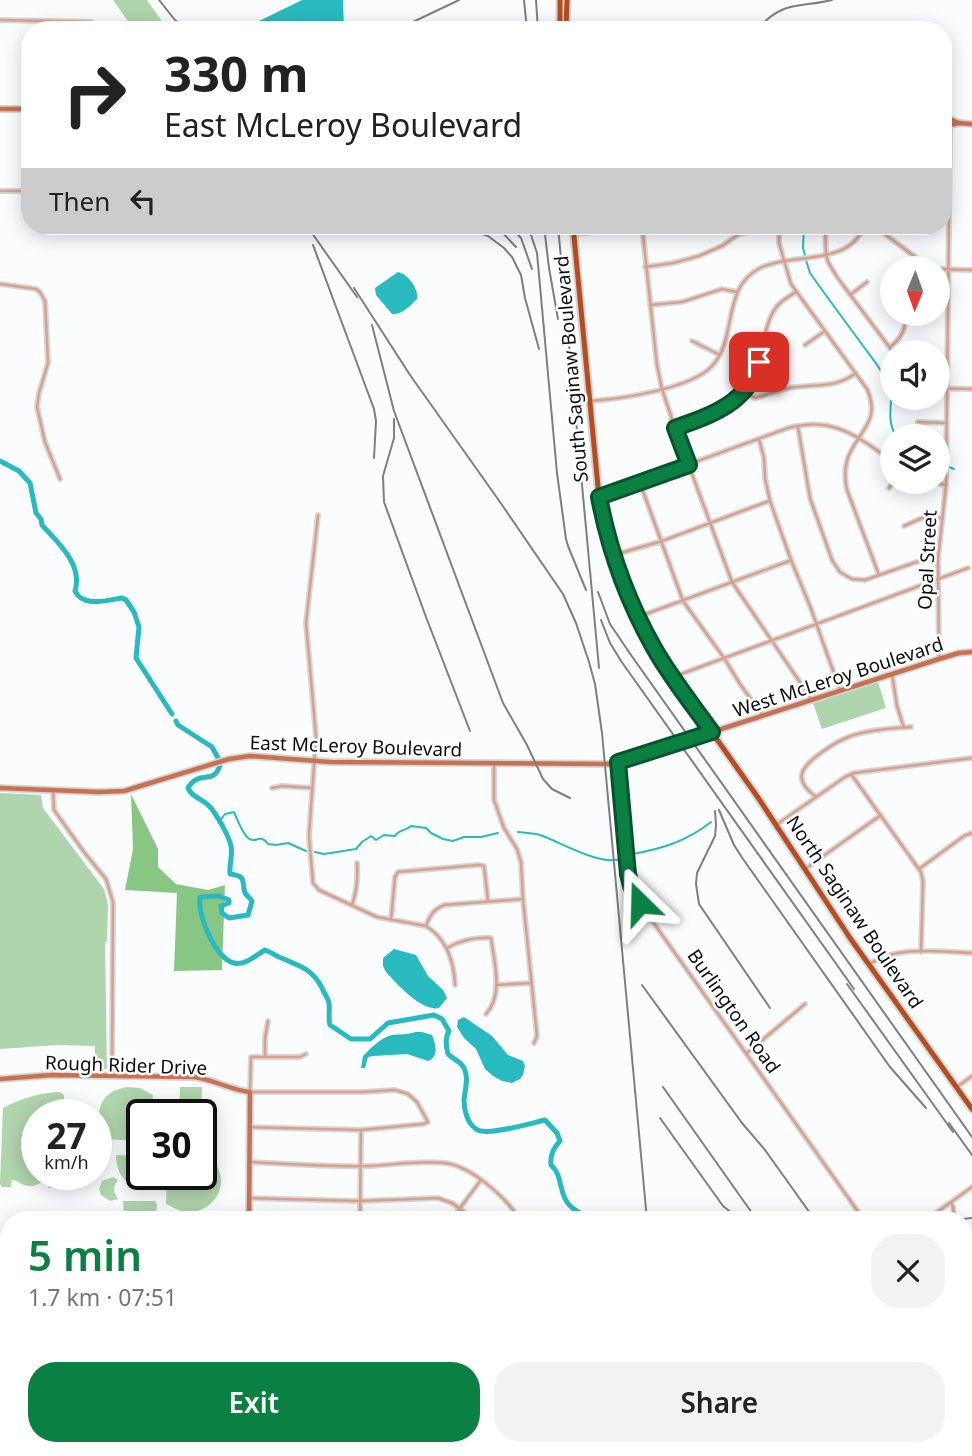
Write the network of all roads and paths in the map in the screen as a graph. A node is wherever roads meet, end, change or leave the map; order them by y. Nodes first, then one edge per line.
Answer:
1 (560, 0) edge
2 (566, 0) edge
3 (0, 20) edge
4 (46, 21) edge
5 (560, 21) edge
6 (566, 21) edge
7 (0, 108) edge
8 (21, 109) edge
9 (952, 120) edge
10 (959, 124) junction
11 (972, 124) edge
12 (952, 125) edge
13 (0, 191) edge
14 (21, 191) edge
15 (574, 235) edge
16 (643, 235) edge
17 (738, 235) edge
18 (778, 235) edge
19 (825, 235) edge
20 (860, 235) edge
21 (886, 235) edge
22 (948, 235) edge
23 (826, 254) junction
24 (912, 256) edge
25 (948, 256) edge
26 (785, 262) junction
27 (645, 267) junction
28 (950, 270) edge
29 (972, 270) edge
30 (867, 282) dead end
31 (0, 285) edge
32 (737, 292) junction
33 (796, 292) junction
34 (850, 295) junction
35 (650, 305) junction
36 (825, 331) junction
37 (885, 340) edge
38 (692, 341) dead end
39 (805, 345) dead end
40 (720, 355) junction
41 (856, 373) junction
42 (662, 388) junction
43 (950, 388) edge
44 (972, 389) edge
45 (744, 392) junction
46 (590, 401) junction
47 (947, 410) edge
48 (918, 422) dead end
49 (947, 423) joint
50 (798, 425) junction
51 (675, 428) junction
52 (859, 438) junction
53 (759, 439) junction
54 (880, 453) edge
55 (689, 465) junction
56 (60, 479) dead end
57 (640, 483) junction
58 (945, 494) edge
59 (599, 497) junction
60 (770, 501) junction
61 (318, 515) dead end
62 (942, 518) junction
63 (711, 523) junction
64 (904, 526) dead end
65 (662, 541) junction
66 (614, 555) junction
67 (938, 558) junction
68 (791, 560) junction
69 (968, 568) dead end
70 (879, 575) junction
71 (937, 580) junction
72 (732, 582) junction
73 (682, 601) junction
74 (638, 617) junction
75 (816, 624) junction
76 (772, 640) junction
77 (972, 652) edge
78 (724, 658) junction
79 (939, 659) junction
80 (892, 674) junction
81 (673, 677) junction
82 (840, 690) junction
83 (812, 700) junction
84 (699, 714) junction
85 (763, 716) junction
86 (911, 727) dead end
87 (904, 728) junction
88 (712, 732) junction
89 (695, 737) junction
90 (972, 758) edge
91 (314, 762) junction
92 (618, 762) junction
93 (494, 764) junction
94 (851, 774) junction
95 (0, 788) edge
96 (272, 788) dead end
97 (312, 788) junction
98 (53, 790) junction
99 (816, 797) junction
100 (881, 815) junction
101 (776, 825) junction
102 (972, 833) edge
103 (357, 863) dead end
104 (804, 869) junction
105 (919, 869) junction
106 (523, 899) junction
107 (488, 901) junction
108 (352, 905) junction
109 (391, 920) junction
110 (426, 926) junction
111 (447, 948) junction
112 (921, 952) junction
113 (972, 953) edge
114 (869, 964) junction
115 (531, 983) junction
116 (455, 985) dead end
117 (496, 985) junction
118 (805, 1004) dead end
119 (486, 1014) dead end
120 (268, 1021) dead end
121 (534, 1043) dead end
122 (747, 1053) junction
123 (306, 1054) dead end
124 (265, 1057) junction
125 (112, 1076) junction
126 (972, 1076) edge
127 (0, 1079) edge
128 (957, 1087) junction
129 (250, 1092) junction
130 (972, 1109) edge
131 (249, 1127) junction
132 (361, 1130) junction
133 (250, 1162) junction
134 (360, 1166) junction
135 (481, 1180) junction
136 (972, 1187) edge
137 (249, 1198) junction
138 (359, 1201) junction
139 (951, 1202) junction
140 (460, 1208) junction
141 (249, 1211) edge
142 (360, 1211) edge
143 (458, 1211) edge
144 (464, 1211) edge
145 (513, 1211) edge
146 (858, 1211) edge
147 (938, 1211) edge
148 (954, 1211) edge

1 - 5 main road
2 - 6 main road
3 - 4 street
7 - 8 main road
9 - 10 main road
10 - 11 main road
10 - 12 main road
13 - 14 street
15 - 46 main road, South Saginaw Boulevard
16 - 27 street
17 - 27 street
18 - 26 street
19 - 23 street
20 - 23 street
21 - 24 street
22 - 25 street, Opal Street
23 - 26 street
23 - 34 street
26 - 32 street
26 - 33 street
27 - 35 street
28 - 29 street
30 - 34 street
31 - 56 street
32 - 35 street
32 - 40 street
33 - 36 street
33 - 45 street
34 - 37 street
35 - 42 street
36 - 39 street
36 - 41 street
38 - 40 street
40 - 42 street
41 - 45 street
41 - 52 street
42 - 46 street
42 - 51 street
43 - 44 street
45 - 51 street
46 - 59 main road, South Saginaw Boulevard
47 - 49 street, Opal Street
48 - 49 street
50 - 52 street
50 - 53 street
50 - 70 street
51 - 55 street
52 - 54 street
52 - 70 street
53 - 55 street
53 - 60 street
55 - 57 street
55 - 63 street
57 - 59 street
57 - 65 street
58 - 62 street, Opal Street
59 - 66 main road, South Saginaw Boulevard
60 - 63 street
60 - 68 street
61 - 91 street
62 - 64 street
62 - 67 street, Opal Street
63 - 65 street
63 - 72 street
65 - 66 street
65 - 73 street
66 - 74 main road, South Saginaw Boulevard
67 - 70 street
67 - 71 street, Opal Street
68 - 72 street
68 - 75 street
69 - 71 street
71 - 75 street
71 - 79 street, Opal Street
72 - 73 street
72 - 76 street
73 - 74 street
73 - 78 street
74 - 81 main road, South Saginaw Boulevard
75 - 76 street
75 - 82 street
76 - 78 street
76 - 83 street
77 - 79 main road, West McLeroy Boulevard
78 - 81 street
78 - 85 street
79 - 80 main road, West McLeroy Boulevard
80 - 82 main road, West McLeroy Boulevard
80 - 87 street
81 - 84 main road, South Saginaw Boulevard
82 - 83 main road, West McLeroy Boulevard
83 - 85 main road, West McLeroy Boulevard
84 - 88 main road, South Saginaw Boulevard
84 - 89 main road
85 - 88 main road, West McLeroy Boulevard
86 - 87 street
87 - 99 street
88 - 89 main road, East McLeroy Boulevard
88 - 101 main road, North Saginaw Boulevard
89 - 92 main road, East McLeroy Boulevard
90 - 94 street
91 - 93 main road, East McLeroy Boulevard
91 - 97 street
91 - 98 main road, East McLeroy Boulevard
92 - 93 main road, East McLeroy Boulevard
92 - 122 street, Burlington Road
93 - 106 street
94 - 99 street
94 - 100 street
95 - 98 main road, East McLeroy Boulevard
96 - 97 street
97 - 108 street
98 - 125 street
99 - 101 street
100 - 104 street
100 - 105 street
101 - 104 main road, North Saginaw Boulevard
102 - 105 street
103 - 108 street
104 - 114 main road, North Saginaw Boulevard
105 - 112 street
106 - 107 street
106 - 115 street
107 - 109 street
107 - 110 street
108 - 109 street
109 - 110 street
110 - 111 street
111 - 116 street
111 - 117 street
112 - 113 street
112 - 114 street
114 - 128 main road, North Saginaw Boulevard
115 - 117 street
115 - 121 street
117 - 119 street
118 - 122 street
120 - 124 street
122 - 146 street, Burlington Road
123 - 124 street
124 - 129 street
125 - 127 main road, Rough Rider Drive
125 - 129 main road, Rough Rider Drive
126 - 128 street
128 - 130 main road, North Saginaw Boulevard
129 - 131 main road
129 - 132 street
131 - 132 street
131 - 133 main road
132 - 134 street
133 - 134 street
133 - 137 main road
134 - 135 street
134 - 138 street
135 - 140 street
135 - 145 street
136 - 139 street
137 - 138 street
137 - 141 main road
138 - 140 street
138 - 142 street
139 - 147 street
139 - 148 street
140 - 143 street
140 - 144 street

